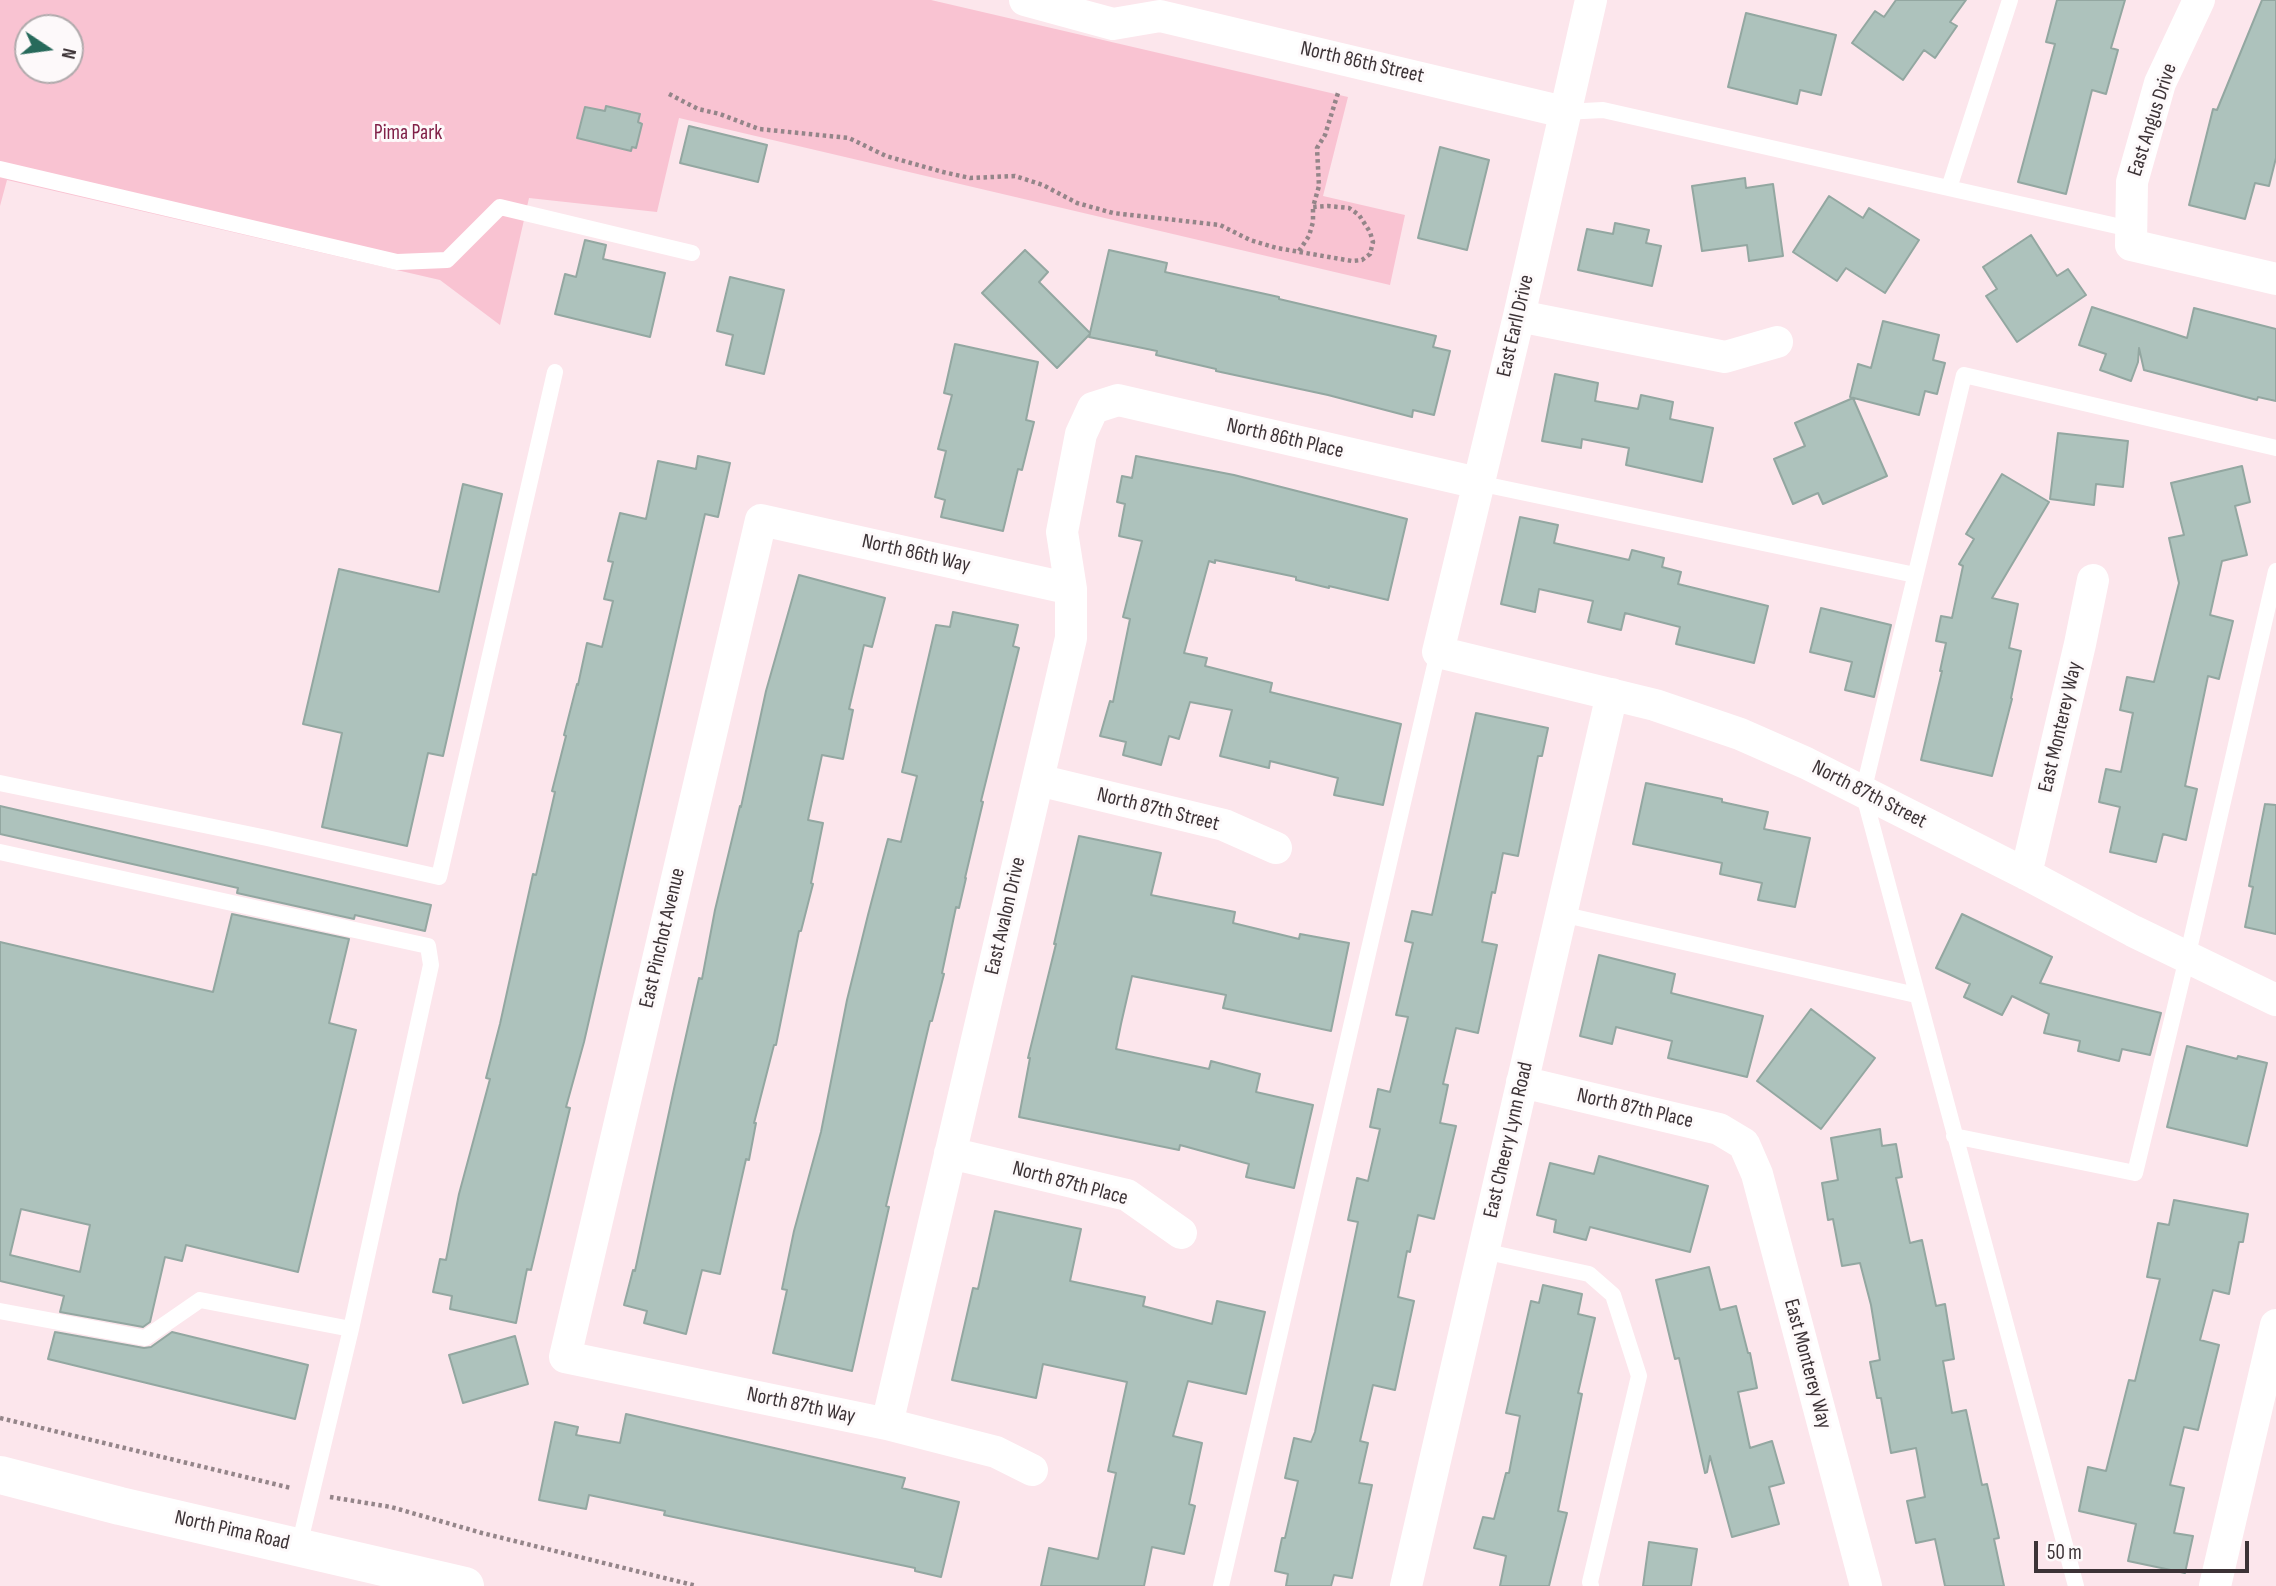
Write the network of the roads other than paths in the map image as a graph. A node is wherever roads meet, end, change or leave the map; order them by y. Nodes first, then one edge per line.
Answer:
1 (1025, 0) edge
2 (1591, 0) edge
3 (2010, 0) edge
4 (2199, 0) edge
5 (1155, 5) edge
6 (1564, 112) junction
7 (0, 169) edge
8 (1949, 188) junction
9 (2130, 237) junction
10 (692, 253) dead end
11 (2276, 279) edge
12 (1519, 316) junction
13 (1777, 342) dead end
14 (555, 372) dead end
15 (1093, 408) joint
16 (2276, 448) edge
17 (1478, 483) junction
18 (761, 520) joint
19 (2276, 571) edge
20 (1915, 575) junction
21 (2093, 580) dead end
22 (1071, 589) junction
23 (1438, 652) junction
24 (1612, 694) junction
25 (1038, 780) junction
26 (0, 783) edge
27 (1863, 792) junction
28 (1276, 848) dead end
29 (0, 852) edge
30 (2026, 874) junction
31 (1561, 914) junction
32 (2187, 958) junction
33 (1916, 995) junction
34 (2276, 1000) edge
35 (1522, 1082) junction
36 (1954, 1136) junction
37 (1744, 1143) joint
38 (950, 1153) junction
39 (1181, 1233) dead end
40 (1483, 1251) junction
41 (0, 1311) edge
42 (2276, 1325) edge
43 (351, 1329) junction
44 (565, 1357) joint
45 (887, 1424) junction
46 (1032, 1470) dead end
47 (0, 1475) edge
48 (299, 1546) junction
49 (465, 1586) edge
50 (1221, 1586) edge
51 (1406, 1586) edge
52 (1591, 1586) edge
53 (1866, 1586) edge
54 (2077, 1586) edge
55 (2215, 1586) edge

1 - 5 street, North 86th Street
2 - 6 street, East Earll Drive
3 - 8 lane
4 - 9 street, East Angus Drive
5 - 6 street, North 86th Street
6 - 8 lane
6 - 12 street, East Earll Drive
7 - 10 lane
8 - 9 lane
9 - 11 street
12 - 13 street
12 - 17 street, East Earll Drive
14 - 26 lane
15 - 17 street, North 86th Place
15 - 22 street, East Avalon Drive
16 - 20 lane
17 - 20 lane
17 - 23 street, East Earll Drive
18 - 22 street, North 86th Way
18 - 44 street, East Pinchot Avenue
19 - 32 lane
20 - 27 lane
21 - 30 street, East Monterey Way
22 - 25 street, East Avalon Drive
23 - 24 street, North 87th Street
23 - 50 lane
24 - 27 street, North 87th Street
24 - 31 street, East Cheery Lynn Road
25 - 28 street, North 87th Street
25 - 38 street, East Avalon Drive
27 - 30 street, North 87th Street
27 - 33 lane
29 - 43 lane
30 - 32 street, North 87th Street
31 - 33 lane
31 - 35 street, East Cheery Lynn Road
32 - 34 street, North 87th Street
32 - 36 lane
33 - 36 lane
35 - 37 street, North 87th Place
35 - 40 street, East Cheery Lynn Road
36 - 54 lane
37 - 53 street, East Monterey Way
38 - 39 street, North 87th Place
38 - 45 street, East Avalon Drive
40 - 51 street, East Cheery Lynn Road
40 - 52 lane
41 - 43 lane
42 - 55 street
43 - 48 lane
44 - 45 street, North 87th Way
45 - 46 street, North 87th Way
47 - 48 main road, North Pima Road
48 - 49 main road, North Pima Road

